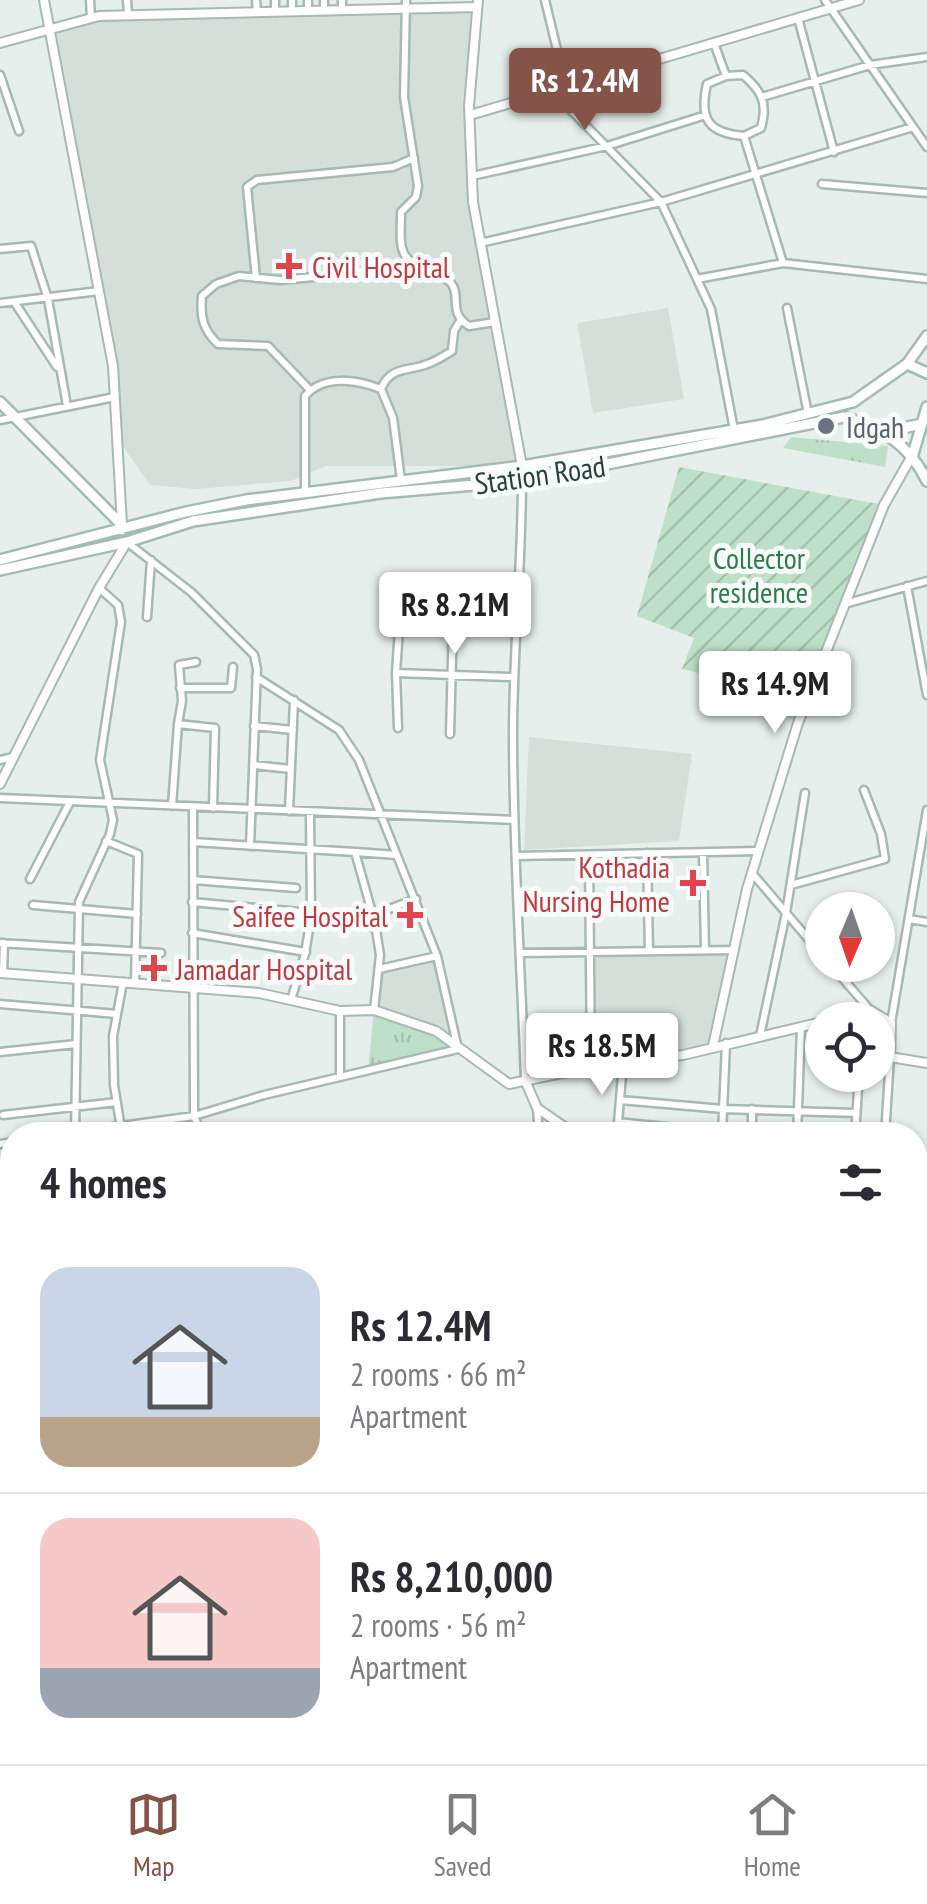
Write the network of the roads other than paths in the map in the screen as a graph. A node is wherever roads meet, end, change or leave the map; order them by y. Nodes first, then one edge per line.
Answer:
1 (44, 0) edge
2 (90, 0) edge
3 (127, 0) edge
4 (256, 0) edge
5 (275, 0) edge
6 (292, 0) edge
7 (308, 0) edge
8 (324, 0) edge
9 (545, 0) edge
10 (860, 0) edge
11 (478, 3) edge
12 (388, 4) edge
13 (406, 4) edge
14 (828, 4) edge
15 (342, 5) edge
16 (356, 5) edge
17 (372, 5) edge
18 (324, 10) junction
19 (292, 11) junction
20 (308, 11) junction
21 (256, 12) junction
22 (275, 12) junction
23 (128, 15) junction
24 (90, 18) junction
25 (798, 18) junction
26 (47, 30) junction
27 (0, 43) edge
28 (714, 43) junction
29 (927, 57) edge
30 (870, 65) junction
31 (0, 75) edge
32 (726, 76) junction
33 (815, 82) junction
34 (566, 87) junction
35 (552, 91) junction
36 (762, 97) junction
37 (12, 110) junction
38 (0, 114) edge
39 (470, 115) junction
40 (706, 115) junction
41 (913, 126) junction
42 (19, 131) dead end
43 (744, 136) junction
44 (607, 146) junction
45 (927, 147) edge
46 (834, 152) junction
47 (414, 158) junction
48 (758, 175) junction
49 (472, 176) junction
50 (822, 184) dead end
51 (927, 193) edge
52 (661, 202) junction
53 (480, 242) junction
54 (0, 249) edge
55 (408, 262) junction
56 (784, 263) junction
57 (256, 278) junction
58 (696, 279) junction
59 (927, 279) edge
60 (98, 291) junction
61 (48, 299) junction
62 (0, 303) edge
63 (15, 303) junction
64 (787, 308) dead end
65 (460, 320) junction
66 (495, 322) junction
67 (927, 336) edge
68 (908, 364) junction
69 (60, 373) junction
70 (927, 373) edge
71 (310, 390) junction
72 (381, 390) junction
73 (116, 397) junction
74 (0, 402) edge
75 (67, 406) junction
76 (927, 407) edge
77 (808, 414) junction
78 (14, 416) junction
79 (0, 420) edge
80 (922, 424) junction
81 (734, 430) junction
82 (883, 432) junction
83 (914, 454) junction
84 (522, 466) junction
85 (401, 480) junction
86 (522, 481) junction
87 (927, 481) edge
88 (306, 491) junction
89 (122, 530) junction
90 (127, 542) junction
91 (152, 558) junction
92 (0, 560) edge
93 (0, 570) edge
94 (927, 581) edge
95 (908, 586) junction
96 (98, 588) junction
97 (848, 603) junction
98 (146, 616) dead end
99 (400, 616) dead end
100 (453, 620) dead end
101 (196, 662) dead end
102 (233, 668) dead end
103 (396, 673) junction
104 (452, 675) junction
105 (256, 676) junction
106 (513, 677) junction
107 (180, 688) junction
108 (927, 695) edge
109 (294, 700) junction
110 (178, 724) junction
111 (254, 726) junction
112 (398, 728) dead end
113 (293, 730) junction
114 (450, 734) dead end
115 (14, 757) junction
116 (0, 760) edge
117 (252, 765) junction
118 (291, 769) junction
119 (0, 784) edge
120 (864, 790) dead end
121 (805, 793) dead end
122 (0, 798) edge
123 (70, 802) junction
124 (108, 804) junction
125 (172, 806) junction
126 (193, 808) junction
127 (213, 808) junction
128 (251, 810) junction
129 (927, 810) edge
130 (289, 811) junction
131 (310, 813) junction
132 (382, 817) junction
133 (514, 820) junction
134 (106, 841) junction
135 (193, 842) junction
136 (250, 846) junction
137 (310, 850) junction
138 (355, 852) junction
139 (759, 852) junction
140 (647, 853) junction
141 (703, 853) junction
142 (398, 855) junction
143 (588, 855) junction
144 (516, 856) junction
145 (752, 873) junction
146 (30, 879) dead end
147 (192, 880) junction
148 (790, 884) junction
149 (296, 888) dead end
150 (416, 900) junction
151 (192, 902) junction
152 (34, 904) dead end
153 (79, 908) junction
154 (786, 913) junction
155 (137, 914) junction
156 (311, 914) junction
157 (373, 915) junction
158 (909, 920) junction
159 (927, 922) edge
160 (376, 928) junction
161 (192, 933) junction
162 (805, 935) edge
163 (2, 943) edge
164 (78, 946) junction
165 (705, 950) junction
166 (734, 950) junction
167 (136, 951) junction
168 (649, 951) junction
169 (306, 952) junction
170 (590, 952) junction
171 (161, 953) dead end
172 (521, 953) junction
173 (437, 956) junction
174 (379, 969) junction
175 (2, 973) edge
176 (77, 978) junction
177 (123, 982) junction
178 (135, 982) junction
179 (192, 986) junction
180 (291, 1002) junction
181 (895, 1002) edge
182 (0, 1004) edge
183 (77, 1010) junction
184 (374, 1010) junction
185 (340, 1011) junction
186 (117, 1014) junction
187 (805, 1027) edge
188 (801, 1028) junction
189 (760, 1036) junction
190 (76, 1044) junction
191 (726, 1044) junction
192 (713, 1046) junction
193 (458, 1049) junction
194 (0, 1052) edge
195 (895, 1058) edge
196 (927, 1062) edge
197 (623, 1063) junction
198 (592, 1067) junction
199 (340, 1077) junction
200 (525, 1080) junction
201 (857, 1092) edge
202 (888, 1092) edge
203 (620, 1100) junction
204 (118, 1102) junction
205 (76, 1107) junction
206 (537, 1108) junction
207 (723, 1109) junction
208 (752, 1110) junction
209 (798, 1111) junction
210 (856, 1112) junction
211 (3, 1116) dead end
212 (194, 1116) junction
213 (173, 1119) junction
214 (75, 1122) edge
215 (121, 1122) edge
216 (160, 1122) edge
217 (174, 1122) edge
218 (197, 1122) edge
219 (538, 1122) edge
220 (557, 1122) edge
221 (618, 1122) edge
222 (722, 1122) edge
223 (752, 1122) edge
224 (797, 1122) edge
225 (856, 1122) edge
226 (887, 1122) edge

1 - 26 street
2 - 24 street
3 - 23 street
4 - 21 street
5 - 22 street
6 - 19 street
7 - 20 street
8 - 18 street
9 - 34 street
10 - 14 street
11 - 13 street
11 - 39 street
12 - 13 street
12 - 17 street
13 - 47 street
14 - 25 street
14 - 30 street
15 - 16 street
15 - 18 street
16 - 17 street
18 - 20 street
19 - 20 street
19 - 22 street
21 - 22 street
21 - 23 street
23 - 24 street
24 - 26 street
25 - 28 street
25 - 33 street
26 - 27 street
26 - 60 street
28 - 32 street
28 - 34 street
29 - 30 street
30 - 33 street
30 - 41 street
31 - 37 street
32 - 36 street
32 - 40 street
33 - 36 street
33 - 46 street
34 - 35 street
35 - 39 street
35 - 44 street
36 - 43 street
37 - 38 street
37 - 42 street
39 - 49 street
40 - 43 street
40 - 44 street
41 - 45 street
41 - 46 street
43 - 48 street
44 - 49 street
44 - 52 street
46 - 48 street
47 - 55 street
47 - 57 street
48 - 52 street
48 - 56 street
49 - 53 street
50 - 51 street
52 - 53 street
52 - 58 street
53 - 66 street
54 - 61 street
55 - 57 street
55 - 65 street
56 - 58 street
56 - 59 street
57 - 71 street
58 - 81 street
60 - 61 street
60 - 73 street
61 - 63 street
61 - 69 street
62 - 63 street
63 - 69 street
64 - 77 street
65 - 66 street
65 - 72 street
66 - 84 street
67 - 68 main road
68 - 70 main road
68 - 77 main road
69 - 75 street
71 - 72 street
71 - 88 street
72 - 85 street
73 - 75 street
73 - 89 street
74 - 78 main road
75 - 78 street
76 - 80 main road
77 - 81 main road
78 - 79 street
78 - 89 main road
80 - 82 main road
80 - 83 main road
81 - 84 main road
82 - 83 main road, Station Road
82 - 86 main road, Station Road
83 - 87 main road, Station Road
83 - 97 street
84 - 85 main road
84 - 86 street
85 - 88 main road
86 - 90 main road, Station Road
86 - 106 street
88 - 89 main road
89 - 92 main road
90 - 91 street
90 - 93 main road, Station Road
90 - 96 street
91 - 98 street
91 - 105 street
94 - 95 street
95 - 97 street
95 - 108 street
96 - 115 street
96 - 124 street
97 - 139 street
99 - 103 street
100 - 104 street
101 - 107 street
102 - 107 street
103 - 104 street
103 - 112 street
104 - 106 street
104 - 114 street
105 - 109 street
105 - 111 street
106 - 133 street
107 - 110 street
109 - 113 street
109 - 132 street
110 - 125 street
110 - 127 street
111 - 113 street
111 - 117 street
113 - 118 street
115 - 116 street
115 - 119 street
117 - 118 street
117 - 128 street
118 - 130 street
120 - 148 street
121 - 148 street
122 - 123 street
123 - 124 street
123 - 146 street
124 - 125 street
124 - 134 street
125 - 126 street
126 - 127 street
126 - 135 street
127 - 128 street
128 - 130 street
128 - 136 street
129 - 158 street
130 - 131 street
131 - 132 street
131 - 137 street
132 - 133 street
132 - 142 street
133 - 144 street
134 - 153 street
134 - 155 street
135 - 136 street
135 - 147 street
136 - 137 street
137 - 138 street
137 - 156 street
138 - 142 street
138 - 157 street
139 - 141 street
139 - 145 street
140 - 141 street
140 - 143 street
140 - 168 street
141 - 165 street
142 - 150 street
143 - 144 street
143 - 170 street
144 - 172 street
145 - 154 street
145 - 166 street
147 - 149 street
147 - 151 street
148 - 154 street
150 - 157 street
150 - 173 street
151 - 156 street
151 - 161 street
152 - 153 street
153 - 155 street
153 - 164 street
154 - 162 street
154 - 189 street
155 - 167 street
156 - 160 street
156 - 169 street
157 - 160 street
158 - 159 street
158 - 181 street
160 - 174 street
161 - 169 street
161 - 179 street
163 - 164 street
163 - 175 street
164 - 167 street
164 - 176 street
165 - 166 street
165 - 168 street
166 - 192 street
167 - 171 street
167 - 178 street
168 - 170 street
169 - 180 street
170 - 172 street
170 - 198 street
172 - 200 street
173 - 174 street
173 - 193 street
174 - 184 street
175 - 176 street
176 - 177 street
176 - 183 street
177 - 178 street
177 - 186 street
178 - 179 street
179 - 180 street
179 - 212 street
180 - 185 street
182 - 183 street
183 - 186 street
183 - 190 street
184 - 185 street
184 - 193 street
185 - 199 street
186 - 204 street
187 - 188 street
188 - 189 street
188 - 209 street
189 - 191 street
190 - 194 street
190 - 205 street
191 - 192 street
191 - 207 street
192 - 197 street
193 - 199 street
193 - 200 street
195 - 196 street
197 - 198 street
197 - 203 street
198 - 200 street
199 - 212 street
200 - 206 street
201 - 210 street
202 - 226 street
203 - 207 street
203 - 221 street
204 - 205 street
204 - 215 street
205 - 211 street
205 - 214 street
206 - 219 street
206 - 220 street
207 - 208 street
207 - 222 street
208 - 209 street
208 - 223 street
209 - 210 street
209 - 224 street
210 - 225 street
212 - 213 street
212 - 218 street
213 - 216 street
213 - 217 street

